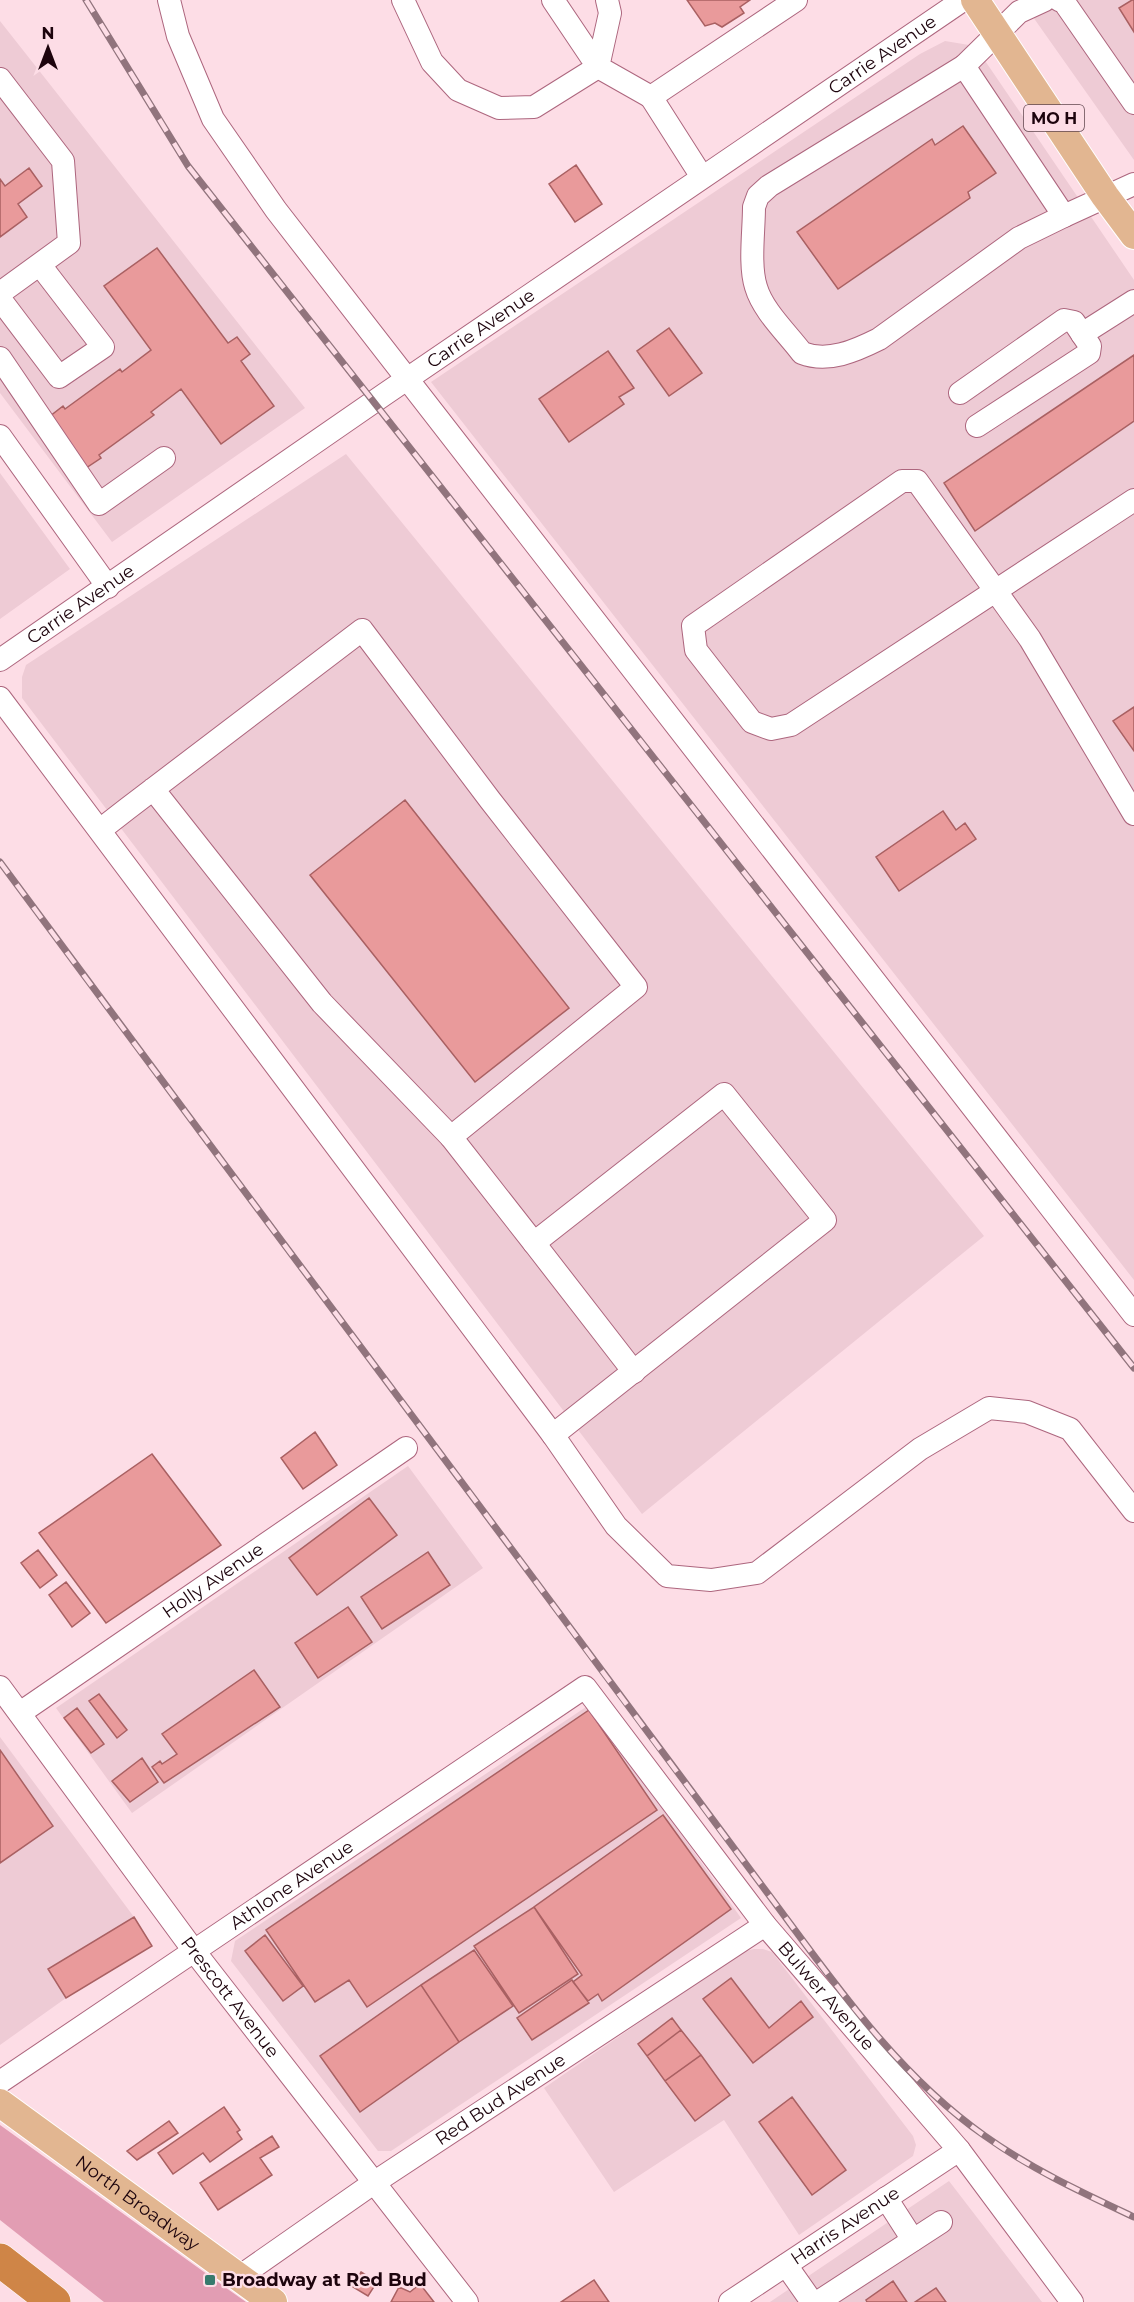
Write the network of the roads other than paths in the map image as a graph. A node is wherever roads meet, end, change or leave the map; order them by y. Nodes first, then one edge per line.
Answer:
1 (169, 0) edge
2 (403, 0) edge
3 (553, 0) edge
4 (608, 0) edge
5 (796, 0) edge
6 (963, 0) edge
7 (975, 0) edge
8 (1045, 0) edge
9 (1059, 0) edge
10 (999, 33) junction
11 (964, 66) junction
12 (598, 67) junction
13 (0, 79) edge
14 (651, 97) junction
15 (1134, 103) edge
16 (702, 177) junction
17 (1134, 184) edge
18 (1105, 196) junction
19 (1064, 216) junction
20 (1134, 235) edge
21 (40, 265) junction
22 (0, 293) edge
23 (0, 299) edge
24 (1134, 301) edge
25 (1082, 334) junction
26 (0, 358) edge
27 (406, 379) junction
28 (960, 393) dead end
29 (977, 426) dead end
30 (0, 436) edge
31 (164, 458) dead end
32 (1134, 500) edge
33 (108, 587) junction
34 (996, 591) junction
35 (0, 660) edge
36 (0, 698) edge
37 (153, 789) junction
38 (1134, 814) edge
39 (100, 830) junction
40 (452, 1137) junction
41 (534, 1243) junction
42 (1134, 1316) edge
43 (634, 1372) junction
44 (553, 1435) junction
45 (406, 1448) dead end
46 (1134, 1511) edge
47 (0, 1687) edge
48 (585, 1687) joint
49 (20, 1713) junction
50 (765, 1925) junction
51 (194, 1951) junction
52 (0, 2082) edge
53 (0, 2103) edge
54 (959, 2150) junction
55 (375, 2182) junction
56 (886, 2198) junction
57 (941, 2222) dead end
58 (913, 2240) junction
59 (0, 2260) edge
60 (786, 2265) junction
61 (239, 2277) junction
62 (54, 2302) edge
63 (273, 2302) edge
64 (467, 2302) edge
65 (730, 2302) edge
66 (812, 2302) edge
67 (818, 2302) edge
68 (1072, 2302) edge

1 - 27 street
2 - 12 street
3 - 12 street
4 - 12 street
5 - 14 street
6 - 16 street, Carrie Avenue
7 - 10 main road, MO H
8 - 10 street
9 - 15 street
10 - 11 street
10 - 18 main road, MO H
11 - 19 street
11 - 19 street
12 - 14 street
13 - 21 street
14 - 16 street
16 - 27 street, Carrie Avenue
17 - 18 street
18 - 19 street
18 - 20 main road, MO H
21 - 22 street
21 - 23 street
24 - 25 street
25 - 28 street
25 - 29 street
26 - 31 street
27 - 33 street, Carrie Avenue
27 - 42 street
30 - 33 street
32 - 34 street
33 - 35 street, Carrie Avenue
34 - 34 street
34 - 38 street
36 - 39 street
37 - 39 street
37 - 40 street
37 - 40 street
39 - 44 street
40 - 41 street
41 - 43 street
41 - 43 street
43 - 44 street
44 - 46 street
45 - 49 street, Holly Avenue
47 - 49 street, Prescott Avenue
48 - 50 street, Bulwer Avenue
48 - 51 street, Athlone Avenue
49 - 51 street, Prescott Avenue
50 - 54 street, Bulwer Avenue
50 - 55 street, Red Bud Avenue
51 - 52 street, Athlone Avenue
51 - 55 street, Prescott Avenue
53 - 61 main road, North Broadway
54 - 56 street, Harris Avenue
54 - 68 street, Bulwer Avenue
55 - 61 street, Red Bud Avenue
55 - 64 street, Prescott Avenue
56 - 58 street
56 - 60 street, Harris Avenue
57 - 58 street
58 - 67 street
59 - 62 highway
60 - 65 street, Harris Avenue
60 - 66 street
61 - 63 main road, North Broadway

